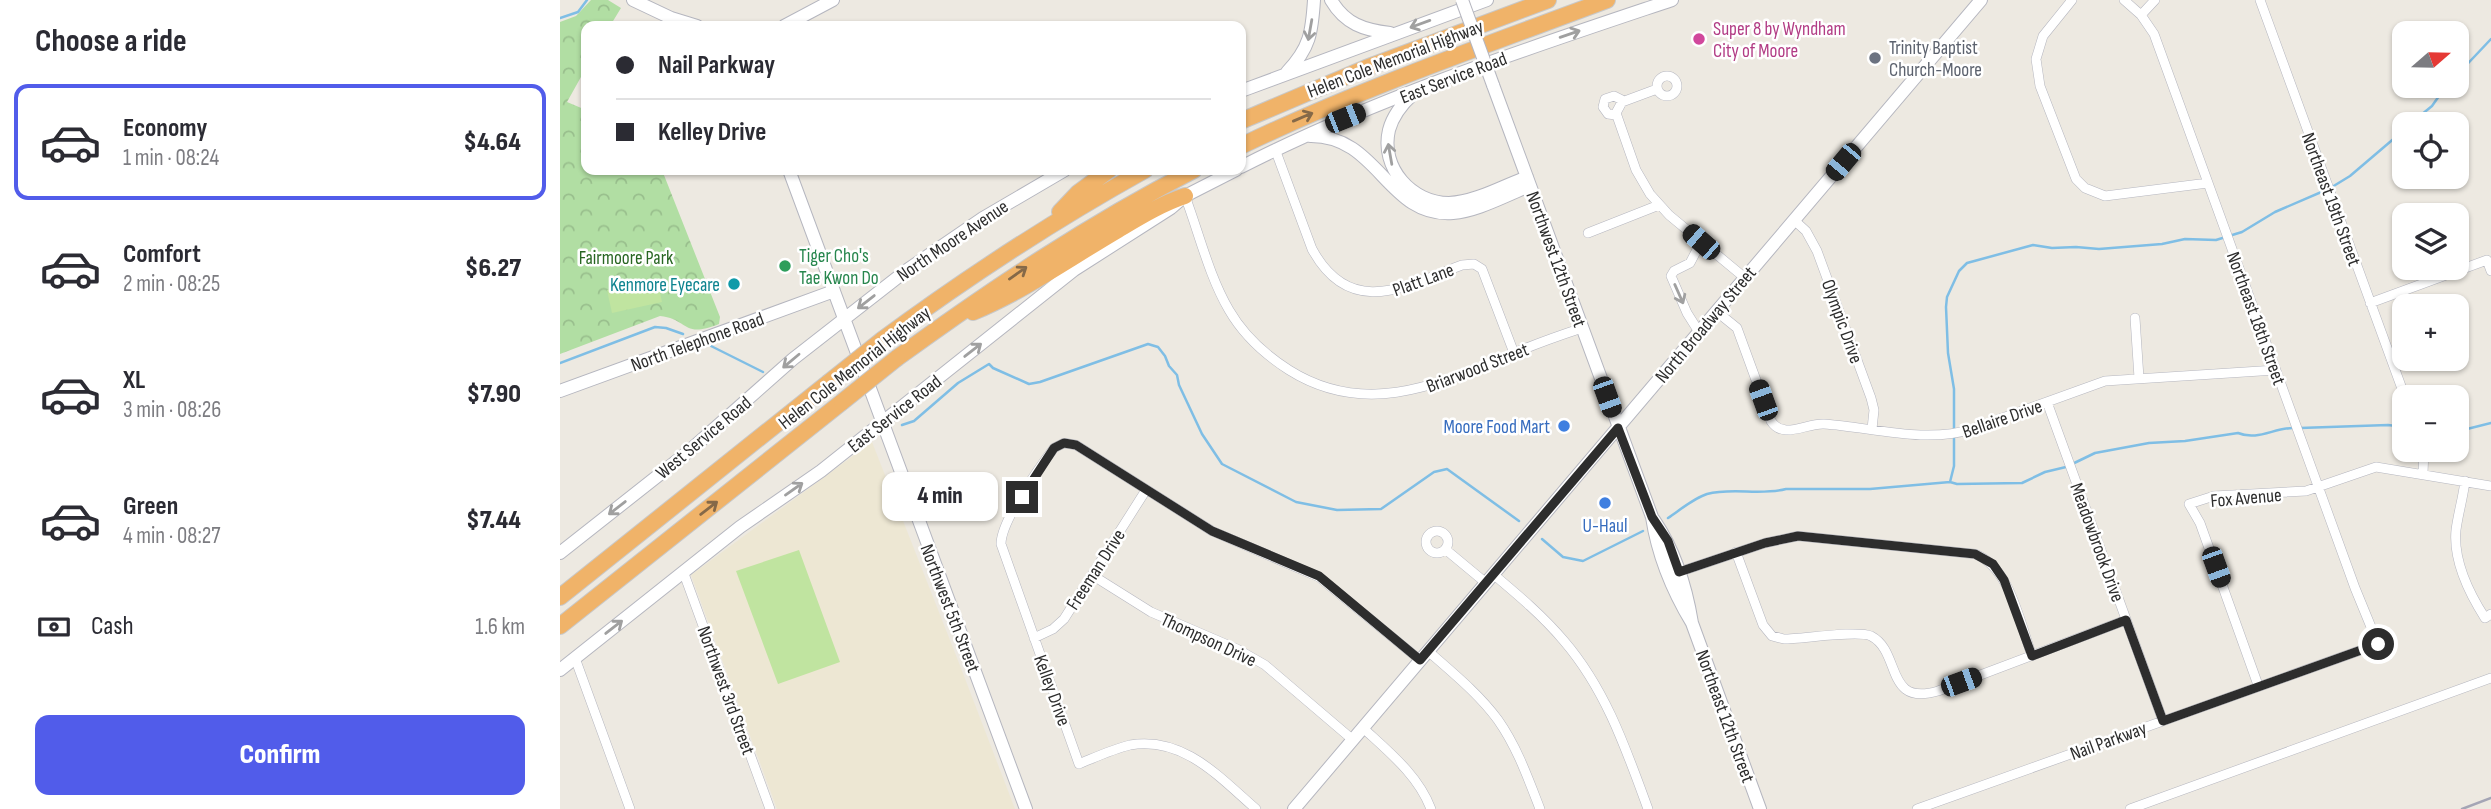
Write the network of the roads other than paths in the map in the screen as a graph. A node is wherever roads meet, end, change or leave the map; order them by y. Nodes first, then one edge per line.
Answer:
1 (633, 0) edge
2 (833, 0) edge
3 (1314, 0) edge
4 (1331, 0) edge
5 (1462, 0) edge
6 (1487, 0) edge
7 (1548, 0) edge
8 (1607, 0) edge
9 (1672, 0) edge
10 (1981, 0) edge
11 (2072, 0) edge
12 (2124, 0) edge
13 (2155, 0) edge
14 (2260, 0) edge
15 (652, 4) edge
16 (2141, 15) junction
17 (678, 21) edge
18 (793, 21) edge
19 (1394, 34) junction
20 (1285, 74) junction
21 (1246, 89) edge
22 (1657, 89) dead end
23 (1417, 90) junction
24 (1624, 101) junction
25 (1616, 115) junction
26 (1246, 119) edge
27 (1302, 136) junction
28 (1246, 144) edge
29 (1275, 149) junction
30 (1246, 164) edge
31 (791, 175) edge
32 (1056, 175) edge
33 (1102, 175) edge
34 (1136, 175) edge
35 (1185, 175) edge
36 (1226, 175) edge
37 (1528, 182) junction
38 (2208, 183) junction
39 (1185, 196) junction
40 (1659, 205) junction
41 (1794, 220) junction
42 (1049, 224) junction
43 (1588, 233) dead end
44 (1701, 242) junction
45 (2491, 271) edge
46 (1745, 278) junction
47 (834, 291) junction
48 (2371, 303) junction
49 (1716, 312) junction
50 (2136, 318) dead end
51 (845, 319) junction
52 (941, 326) junction
53 (1582, 328) junction
54 (1699, 332) junction
55 (1514, 353) junction
56 (2276, 370) junction
57 (2139, 378) junction
58 (2401, 385) edge
59 (560, 391) edge
60 (2047, 402) junction
61 (881, 423) junction
62 (1618, 428) junction
63 (1872, 429) junction
64 (2423, 462) edge
65 (2423, 473) junction
66 (2465, 481) junction
67 (2491, 486) edge
68 (2319, 487) junction
69 (1146, 490) junction
70 (1652, 517) joint
71 (1445, 549) dead end
72 (1736, 552) junction
73 (560, 553) edge
74 (683, 571) junction
75 (1092, 575) junction
76 (1674, 575) junction
77 (1490, 579) junction
78 (560, 597) edge
79 (2488, 616) edge
80 (2126, 620) junction
81 (560, 626) edge
82 (1034, 638) junction
83 (2378, 644) joint
84 (1424, 656) junction
85 (2032, 656) junction
86 (575, 658) junction
87 (560, 670) edge
88 (2491, 678) edge
89 (2258, 685) junction
90 (2163, 721) junction
91 (1363, 728) junction
92 (1353, 740) junction
93 (1297, 808) edge
94 (630, 809) edge
95 (771, 809) edge
96 (1026, 809) edge
97 (1256, 809) edge
98 (1431, 809) edge
99 (1540, 809) edge
100 (1648, 809) edge
101 (1760, 809) edge
102 (1917, 809) edge
103 (2130, 809) edge

1 - 15 main road
2 - 18 main road
3 -> 20 main road
4 - 19 main road
5 - 37 main road, Northwest 12th Street, bridge
6 -> 19 main road
7 - 26 highway, Helen Cole Memorial Highway
28 -> 8 highway, Helen Cole Memorial Highway
23 -> 9 main road, East Service Road
10 - 41 main road, North Broadway Street
11 - 38 street
12 - 16 street, Northeast 18th Street
13 - 16 street
14 - 48 street, Northeast 19th Street
15 - 17 main road
16 - 38 street, Northeast 18th Street
19 - 20 main road
20 - 21 main road
22 - 24 street
23 - 27 main road, East Service Road
37 -> 23 main road
24 - 25 street
24 - 25 street
25 - 40 street
27 - 29 main road, East Service Road
27 - 37 main road
29 - 30 main road, East Service Road
29 - 55 street, Platt Lane
31 - 47 main road, Northwest 5th Street
32 -> 51 main road, North Moore Avenue
33 - 42 highway
34 - 42 highway, Helen Cole Memorial Highway
52 -> 35 highway, Helen Cole Memorial Highway
36 - 39 main road, East Service Road
37 - 53 main road, Northwest 12th Street
38 - 56 street, Northeast 18th Street
39 - 52 highway
39 - 55 street, Briarwood Street
61 -> 39 main road, East Service Road
40 - 43 street
40 - 44 street
41 - 46 main road, North Broadway Street
41 - 63 street, Olympic Drive
42 - 78 highway, Helen Cole Memorial Highway, bridge
44 - 46 street
44 -> 54 street
45 - 48 street
46 - 49 main road, North Broadway Street
47 - 51 main road, Northwest 5th Street
47 - 59 main road, North Telephone Road
48 - 58 street, Northeast 19th Street
49 - 54 main road, North Broadway Street
49 - 63 street, Bellaire Drive
50 - 57 street
51 - 61 main road, Northwest 5th Street
51 -> 73 main road, West Service Road
81 -> 52 highway, Helen Cole Memorial Highway, bridge
53 - 55 street, Briarwood Street
53 - 62 main road, Northwest 12th Street
54 - 62 main road, North Broadway Street
56 - 57 street, Bellaire Drive
56 - 68 street, Northeast 18th Street
57 - 60 street, Bellaire Drive
60 - 63 street, Bellaire Drive
60 - 80 street, Meadowbrook Drive
74 -> 61 main road, East Service Road
61 - 96 main road, Northwest 5th Street
62 - 70 main road, Northwest 12th Street
62 - 77 main road, North Broadway Street
64 - 65 street
65 - 66 street, Fox Avenue
65 - 68 street, Fox Avenue
66 - 67 street, Fox Avenue
66 - 79 street
68 - 83 street, Northeast 18th Street
68 - 89 street, Fox Avenue
69 - 75 street, Freeman Drive
69 - 82 street, Kelley Drive
69 - 84 street
70 - 76 main road, Northeast 12th Street
71 - 77 street
72 - 76 street
72 - 85 street
72 - 85 street
86 -> 74 main road, East Service Road
74 - 95 street, Northwest 3rd Street
75 - 82 street, Freeman Drive
75 - 92 street, Thompson Drive
76 - 101 main road, Northeast 12th Street
77 - 84 main road, North Broadway Street
77 - 100 street
80 - 85 street
80 - 90 street, Meadowbrook Drive
82 - 97 street, Kelley Drive
83 - 89 street, Nail Parkway
84 - 91 main road, North Broadway Street
84 - 99 street
86 - 87 main road, East Service Road
86 - 94 street
88 - 103 street
89 - 90 street, Nail Parkway
90 - 102 street, Nail Parkway
91 - 92 main road, North Broadway Street
91 - 98 street
92 - 93 main road, North Broadway Street

